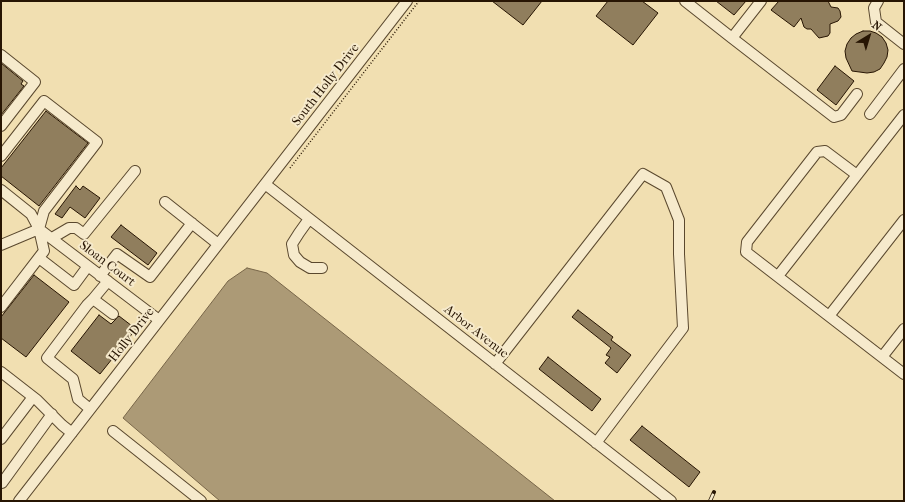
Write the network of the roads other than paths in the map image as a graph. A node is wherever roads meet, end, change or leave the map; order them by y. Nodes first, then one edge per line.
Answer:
1 (407, 1) edge
2 (685, 1) edge
3 (761, 1) edge
4 (878, 1) edge
5 (732, 38) junction
6 (904, 44) edge
7 (1, 55) edge
8 (904, 69) edge
9 (857, 94) dead end
10 (870, 114) dead end
11 (904, 115) edge
12 (1, 126) edge
13 (1, 156) edge
14 (134, 171) dead end
15 (857, 175) junction
16 (265, 184) junction
17 (1, 190) edge
18 (164, 202) dead end
19 (309, 219) junction
20 (904, 220) edge
21 (192, 223) junction
22 (39, 229) junction
23 (52, 238) junction
24 (218, 244) junction
25 (1, 245) edge
26 (39, 258) junction
27 (88, 266) junction
28 (322, 268) dead end
29 (778, 276) junction
30 (104, 278) junction
31 (93, 299) junction
32 (1, 307) edge
33 (113, 314) dead end
34 (829, 316) junction
35 (159, 320) junction
36 (904, 329) edge
37 (882, 357) junction
38 (495, 364) junction
39 (1, 372) edge
40 (904, 374) edge
41 (33, 397) junction
42 (90, 409) junction
43 (52, 414) junction
44 (113, 431) dead end
45 (72, 433) junction
46 (1, 439) edge
47 (596, 443) junction
48 (1, 482) edge
49 (665, 499) edge
50 (19, 501) edge
51 (201, 501) edge

1 - 16 street, South Holly Drive
2 - 5 street
3 - 5 street
4 - 6 street
5 - 9 street
7 - 12 street
8 - 10 street
11 - 15 street
13 - 22 street
14 - 23 street
15 - 29 street
15 - 29 street
16 - 19 street, Arbor Avenue
16 - 24 street, Holly Drive
17 - 22 street
18 - 21 street
19 - 28 street
19 - 38 street, Arbor Avenue
20 - 34 street
21 - 24 street
21 - 30 street
22 - 23 street, Sloan Court
22 - 25 street
22 - 26 street
23 - 27 street, Sloan Court
24 - 35 street, Holly Drive
26 - 27 street
26 - 32 street
27 - 30 street, Sloan Court
29 - 34 street
30 - 31 street
30 - 35 street, Sloan Court
31 - 33 street
31 - 42 street
34 - 37 street
35 - 42 street, Holly Drive
36 - 37 street
37 - 40 street
38 - 47 street, Arbor Avenue
38 - 47 street
39 - 41 street
41 - 43 street
41 - 46 street
42 - 45 street, Holly Drive
43 - 45 street
43 - 48 street
44 - 51 street
45 - 50 street, Holly Drive
47 - 49 street, Arbor Avenue

